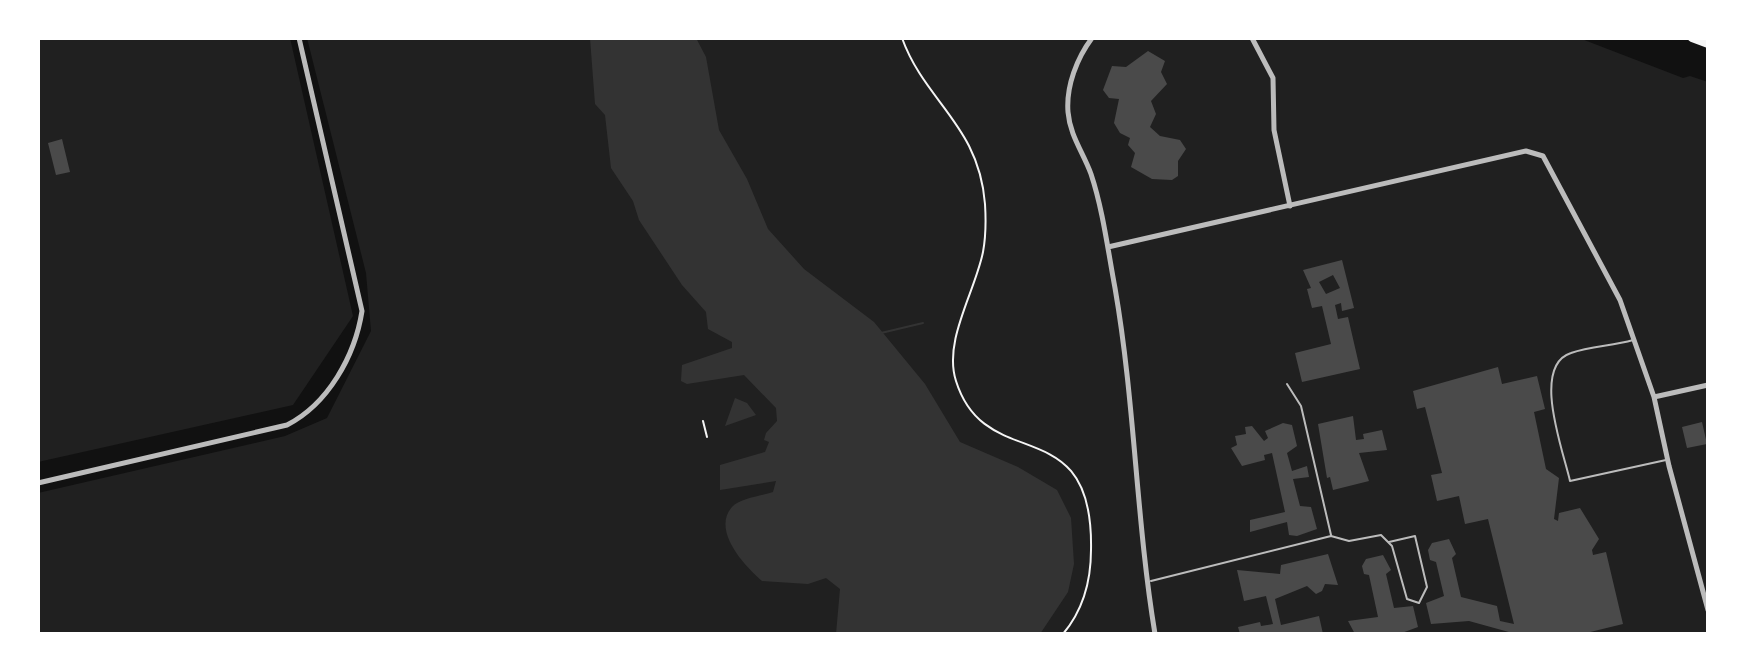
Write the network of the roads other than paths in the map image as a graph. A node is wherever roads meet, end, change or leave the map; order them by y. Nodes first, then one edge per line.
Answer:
1 (299, 38) edge
2 (1092, 38) edge
3 (1252, 38) edge
4 (1692, 38) edge
5 (1708, 44) edge
6 (1290, 206) junction
7 (1108, 247) junction
8 (1634, 339) junction
9 (1287, 384) dead end
10 (1708, 385) edge
11 (1654, 397) junction
12 (1667, 459) junction
13 (38, 483) edge
14 (1331, 536) junction
15 (1389, 542) junction
16 (1147, 582) junction
17 (1708, 610) edge
18 (1155, 634) edge

1 - 13 street
2 - 7 street
3 - 6 street
4 - 5 highway
6 - 7 street
6 - 8 street
7 - 16 street
8 - 11 street
8 - 12 lane
9 - 14 lane
10 - 11 street
11 - 12 street
12 - 17 street
14 - 15 lane
14 - 16 lane
15 - 15 lane
16 - 18 street

